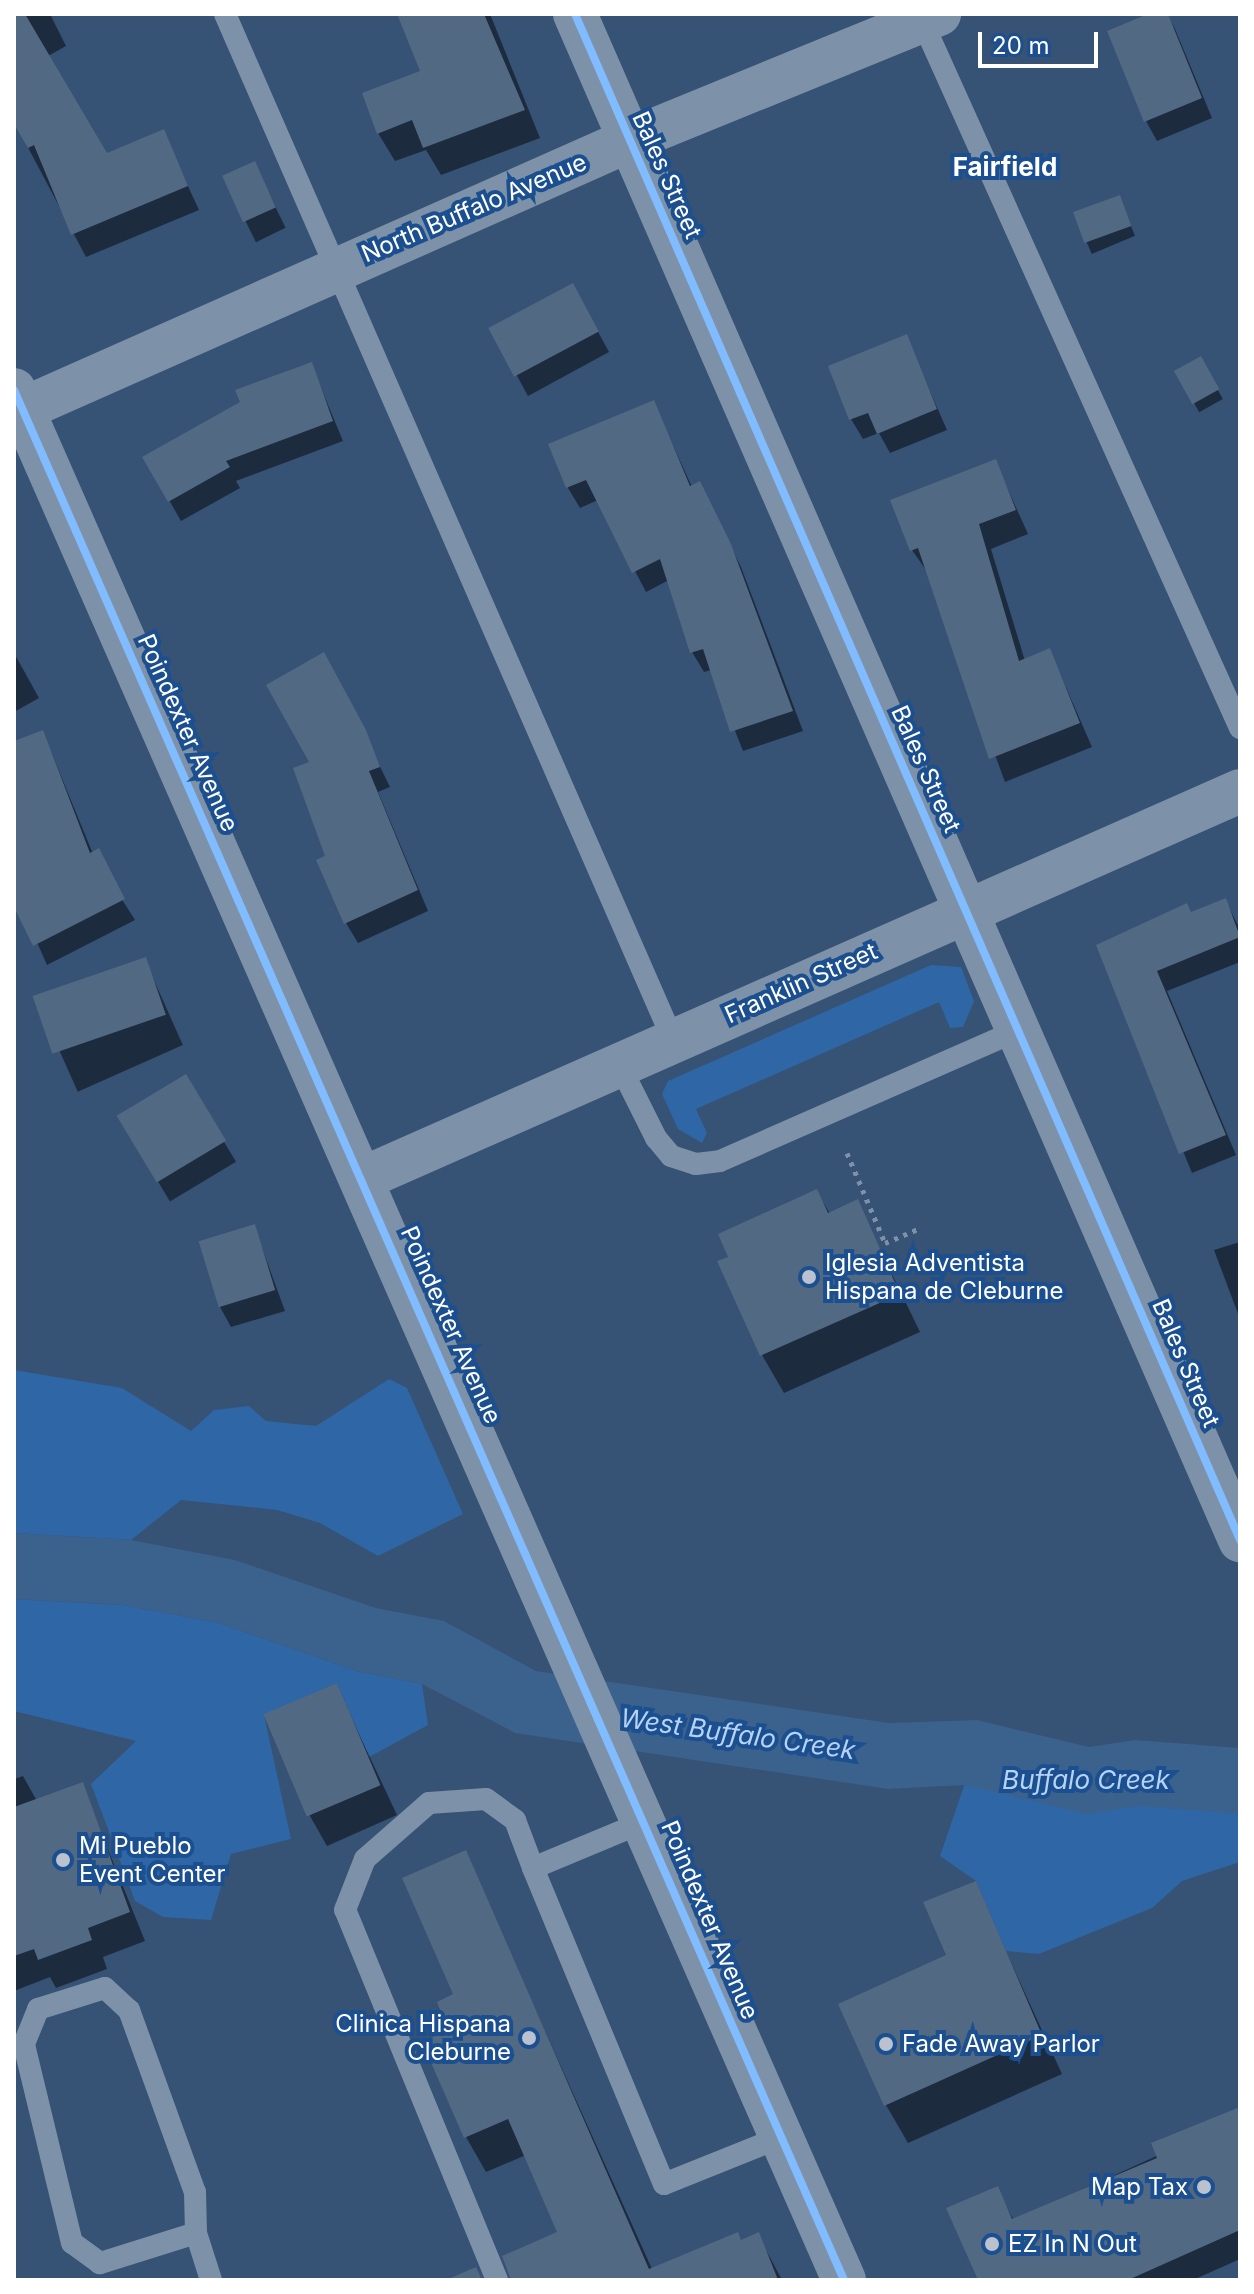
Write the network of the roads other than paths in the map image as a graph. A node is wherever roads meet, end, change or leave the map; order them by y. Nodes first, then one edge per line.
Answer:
1 (225, 14) edge
2 (575, 14) edge
3 (927, 17) edge
4 (630, 140) junction
5 (336, 268) junction
6 (17, 404) edge
7 (1240, 728) edge
8 (1240, 791) edge
9 (967, 911) junction
10 (1020, 1029) junction
11 (673, 1040) junction
12 (619, 1064) junction
13 (364, 1178) junction
14 (1240, 1540) edge
15 (639, 1802) junction
16 (533, 1868) junction
17 (781, 2137) junction
18 (196, 2233) junction
19 (211, 2280) edge
20 (497, 2280) edge
21 (844, 2280) edge

1 - 5 lane
2 - 4 street, Bales Street
3 - 4 street, North Buffalo Avenue
3 - 7 lane
4 - 5 street, North Buffalo Avenue
4 - 9 street, Bales Street
5 - 6 street, North Buffalo Avenue
5 - 11 lane
6 - 13 street, Poindexter Avenue
8 - 9 street, Franklin Street
9 - 10 street, Bales Street
9 - 11 street, Franklin Street
10 - 12 lane
10 - 14 street, Bales Street
11 - 12 street, Franklin Street
12 - 13 street, Franklin Street
13 - 15 street, Poindexter Avenue
15 - 16 lane
15 - 17 street, Poindexter Avenue
16 - 17 lane
16 - 20 lane
17 - 21 street, Poindexter Avenue
18 - 18 lane
18 - 19 lane

